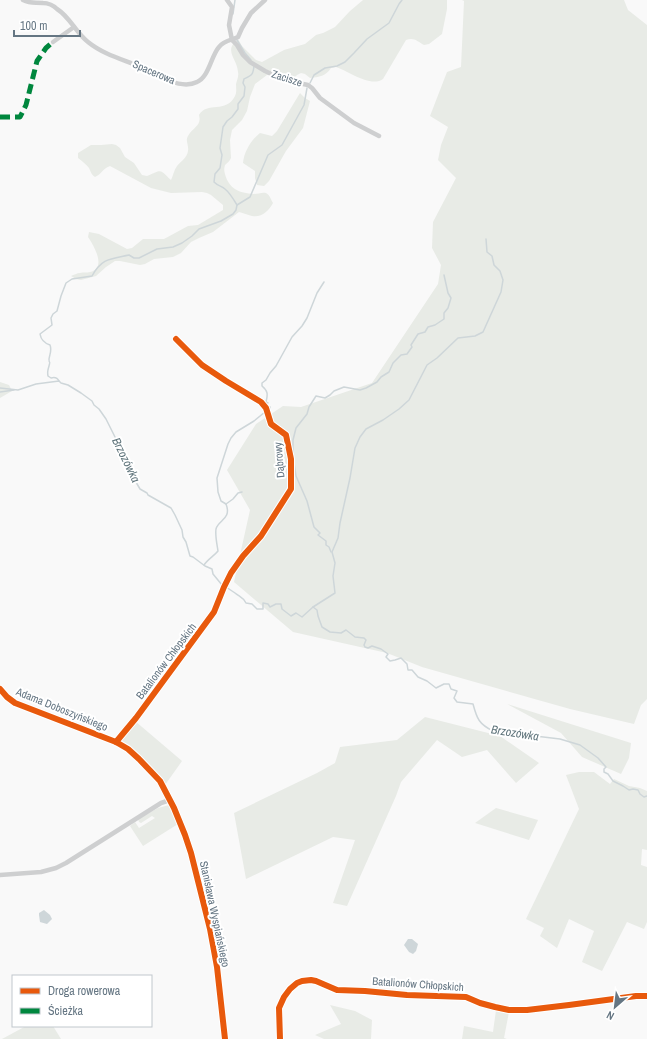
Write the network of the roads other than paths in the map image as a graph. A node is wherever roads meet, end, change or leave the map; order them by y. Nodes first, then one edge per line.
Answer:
1 (23, 0) edge
2 (226, 0) edge
3 (264, 0) edge
4 (74, 27) junction
5 (232, 40) junction
6 (53, 42) dead end
7 (379, 136) dead end
8 (176, 339) dead end
9 (224, 587) joint
10 (0, 689) edge
11 (116, 742) junction
12 (169, 798) junction
13 (0, 875) edge
14 (647, 996) edge
15 (226, 1039) edge
16 (280, 1039) edge

1 - 4 street, Spacerowa
2 - 5 street
3 - 5 street, Spacerowa
4 - 5 street, Spacerowa
4 - 6 street
5 - 7 street, Zacisze
8 - 9 street, Dąbrowy
9 - 11 street, Batalionów Chłopskich
10 - 11 street, Adama Doboszyńskiego
11 - 12 street, Adama Doboszyńskiego
12 - 13 street
12 - 15 street, Stanisława Wyspiańskiego
14 - 16 street, Batalionów Chłopskich

